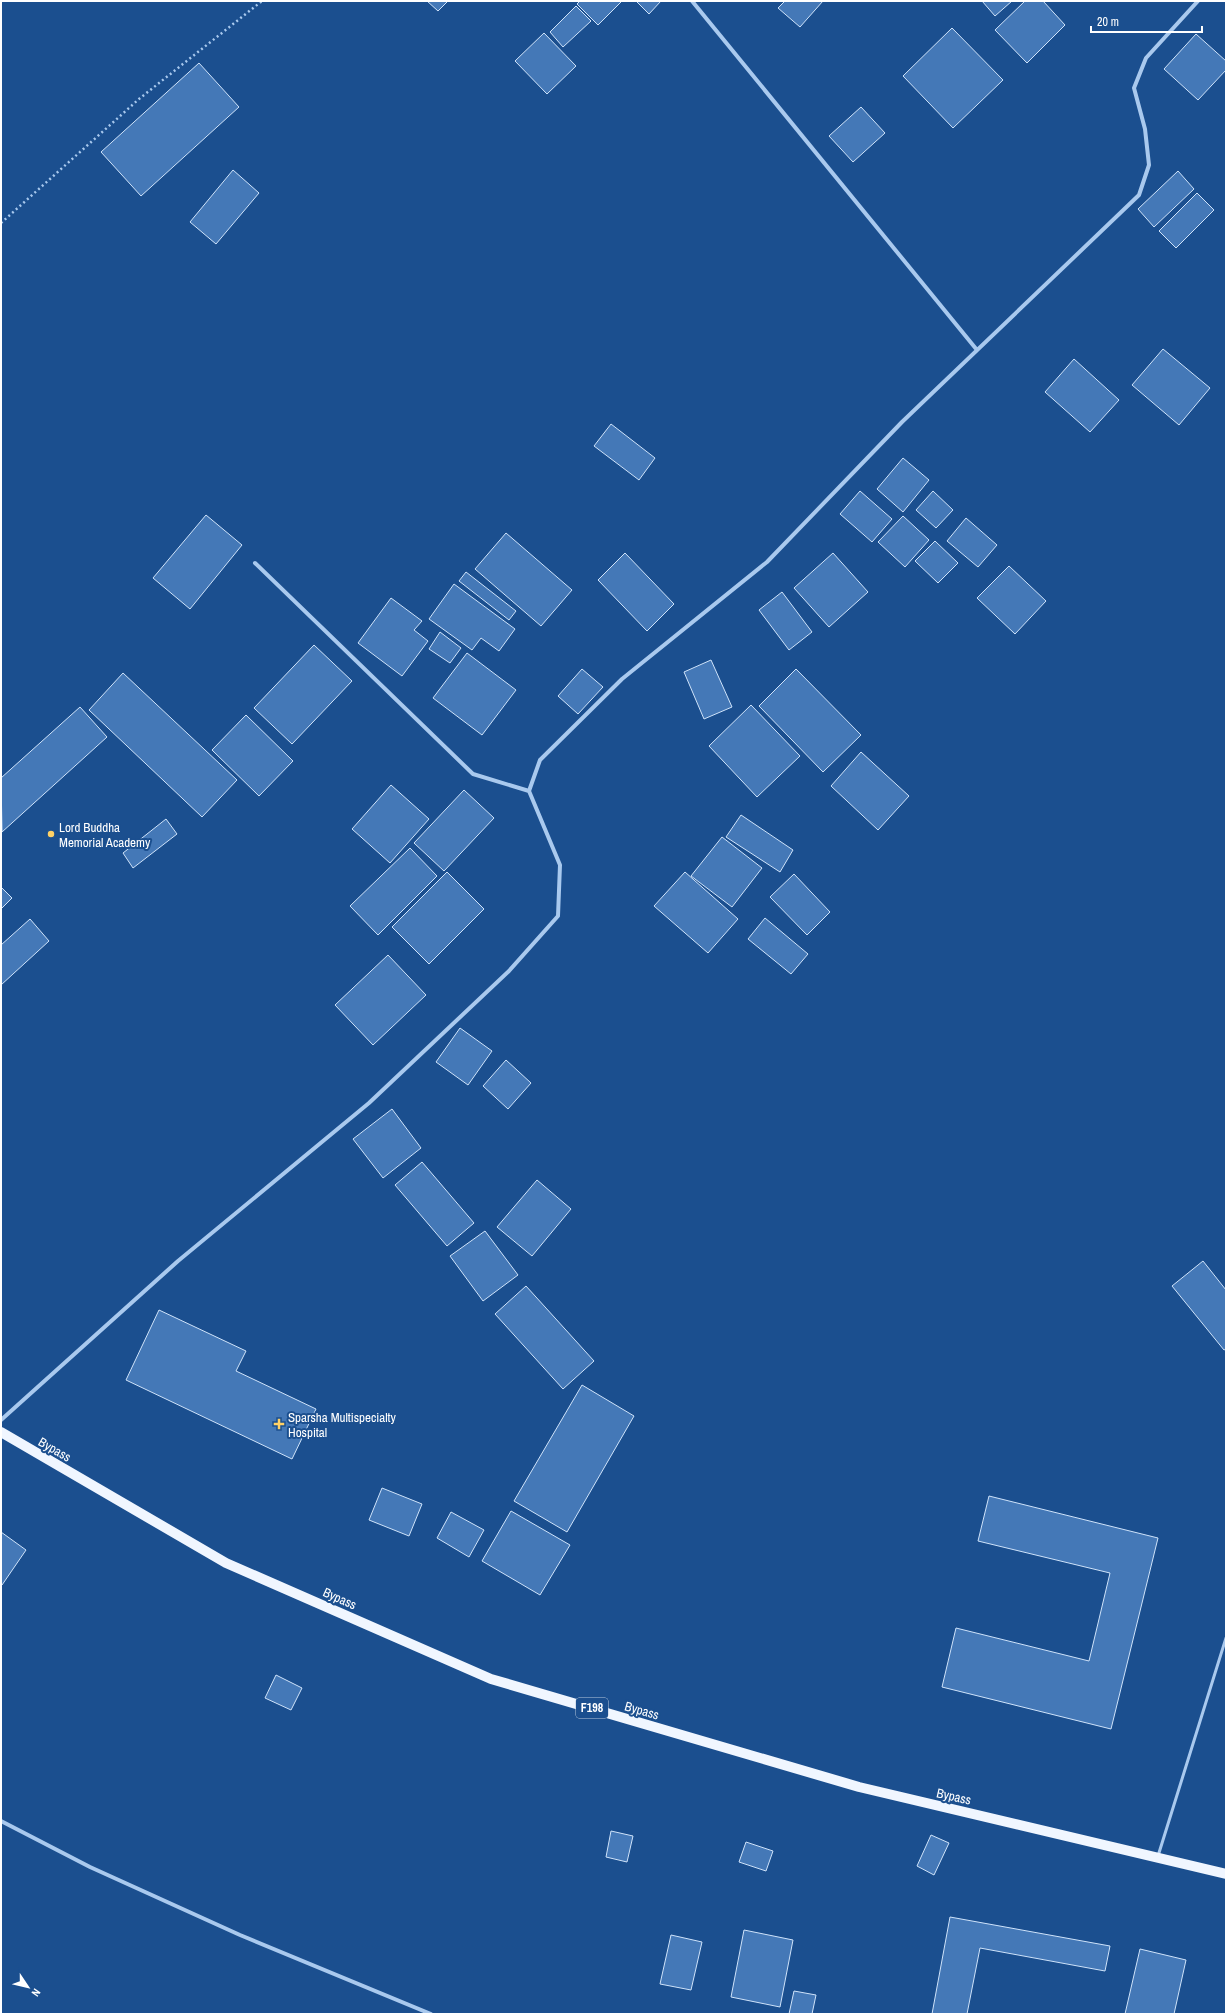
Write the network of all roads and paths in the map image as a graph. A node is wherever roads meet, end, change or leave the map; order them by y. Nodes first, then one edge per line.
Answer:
1 (262, 1) edge
2 (692, 1) edge
3 (1198, 1) edge
4 (1, 223) edge
5 (977, 350) junction
6 (255, 563) dead end
7 (529, 791) junction
8 (1, 1420) edge
9 (1, 1432) edge
10 (1226, 1638) edge
11 (1, 1821) edge
12 (1157, 1857) junction
13 (1226, 1874) edge
14 (423, 2013) edge
15 (431, 2014) edge

1 - 4 path
2 - 5 street
3 - 5 street
5 - 7 street
6 - 7 street
7 - 8 street
9 - 12 main road, Bypass / F198
10 - 12 lane
11 - 14 street
12 - 13 main road, Bypass / F198
14 - 15 street

